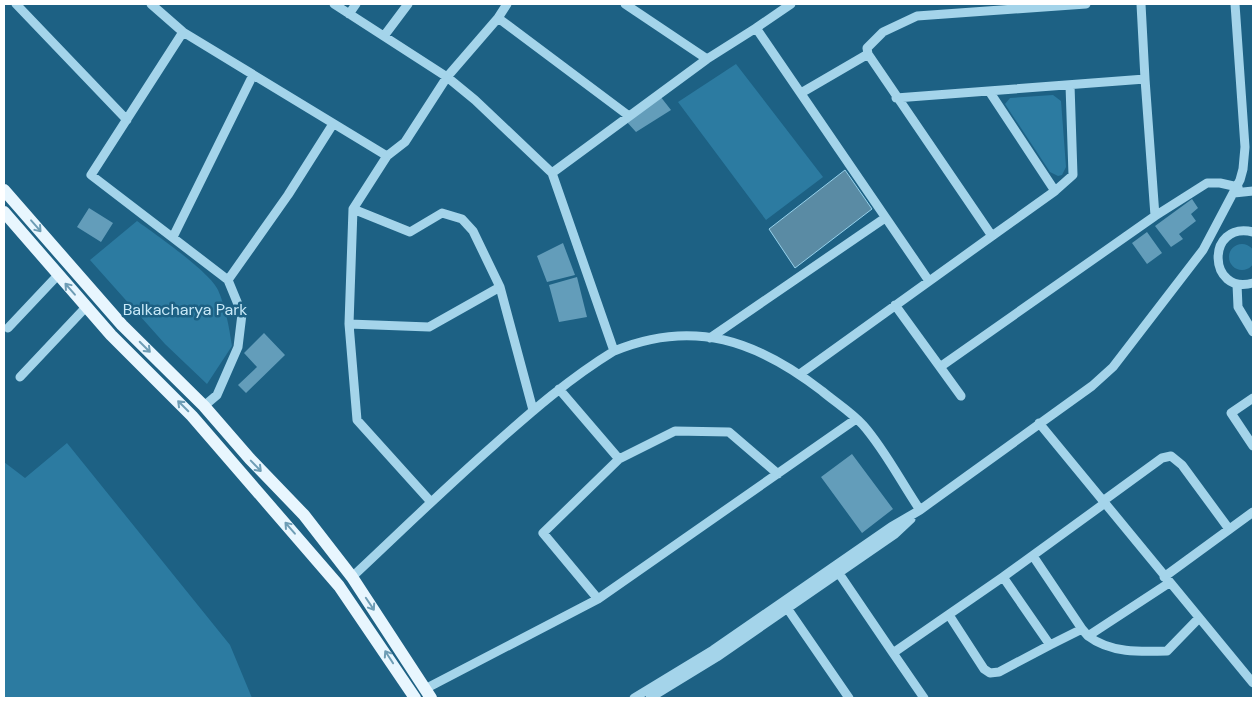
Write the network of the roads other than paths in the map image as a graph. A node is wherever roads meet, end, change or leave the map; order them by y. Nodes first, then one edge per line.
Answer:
1 (16, 4) edge
2 (151, 4) edge
3 (334, 4) edge
4 (356, 4) edge
5 (408, 4) edge
6 (507, 4) edge
7 (625, 4) edge
8 (791, 4) edge
9 (1065, 4) edge
10 (1086, 4) edge
11 (1141, 4) edge
12 (1235, 4) edge
13 (781, 7) edge
14 (991, 7) edge
15 (349, 14) junction
16 (498, 18) junction
17 (756, 28) junction
18 (183, 32) junction
19 (384, 36) junction
20 (868, 54) junction
21 (707, 59) junction
22 (253, 76) junction
23 (447, 78) junction
24 (1145, 79) junction
25 (1070, 85) junction
26 (988, 91) junction
27 (801, 93) junction
28 (896, 98) junction
29 (629, 116) junction
30 (127, 120) junction
31 (333, 124) junction
32 (387, 156) junction
33 (552, 173) junction
34 (4, 190) edge
35 (1236, 190) junction
36 (1055, 191) junction
37 (1253, 191) edge
38 (353, 209) junction
39 (5, 216) edge
40 (1155, 216) junction
41 (885, 218) junction
42 (1253, 232) edge
43 (992, 236) junction
44 (173, 237) junction
45 (1204, 250) junction
46 (1218, 252) junction
47 (58, 275) junction
48 (228, 280) junction
49 (929, 281) junction
50 (1253, 283) edge
51 (1237, 284) junction
52 (500, 287) junction
53 (895, 305) junction
54 (86, 307) junction
55 (349, 324) junction
56 (8, 328) dead end
57 (1253, 332) edge
58 (710, 338) junction
59 (614, 351) junction
60 (940, 367) junction
61 (800, 374) junction
62 (20, 377) dead end
63 (559, 389) junction
64 (961, 396) dead end
65 (1253, 398) edge
66 (204, 406) junction
67 (533, 410) junction
68 (856, 419) junction
69 (1039, 423) junction
70 (1253, 446) edge
71 (619, 459) junction
72 (778, 474) junction
73 (431, 502) junction
74 (1104, 502) junction
75 (920, 510) junction
76 (1253, 512) edge
77 (1229, 529) junction
78 (1032, 556) junction
79 (837, 570) junction
80 (352, 577) junction
81 (1003, 577) junction
82 (1166, 580) junction
83 (598, 599) junction
84 (785, 606) junction
85 (949, 615) junction
86 (1199, 618) junction
87 (1085, 633) junction
88 (1050, 646) junction
89 (893, 653) junction
90 (1253, 683) edge
91 (428, 694) edge
92 (847, 695) edge
93 (415, 698) edge
94 (634, 698) edge
95 (650, 698) edge
96 (837, 698) edge
97 (924, 698) edge

1 - 30 street
2 - 18 street
3 - 15 street
4 - 15 street
5 - 19 street
6 - 16 street
7 - 21 street
8 - 13 street
9 - 10 street
9 - 14 street
11 - 24 street
12 - 35 street
13 - 17 street
14 - 20 street
15 - 19 street
16 - 23 street
16 - 29 street
17 - 21 street
17 - 27 street
18 - 22 street
18 - 30 street
19 - 23 street
20 - 27 street
20 - 28 street
21 - 29 street
22 - 31 street
22 - 44 street
23 - 32 street
23 - 33 street
24 - 25 street
24 - 40 street
25 - 26 street
25 - 36 street
26 - 28 street
26 - 36 street
27 - 41 street
28 - 43 street
29 - 33 street
30 - 44 street
31 - 32 street
31 - 48 street
32 - 38 street
33 - 59 street
34 -> 66 main road
35 - 37 street
35 - 40 street
35 - 45 street
36 - 43 street
38 - 52 street
38 - 55 street
39 - 47 main road
40 - 60 street
41 - 49 street
41 - 58 street
42 - 46 street
43 - 49 street
44 - 48 street
45 - 46 street
45 - 69 street
46 - 51 street
54 -> 47 main road
47 - 56 street
48 - 66 street
49 - 53 street
50 - 51 street
51 - 57 street
52 - 55 street
52 - 67 street
53 - 60 street
53 - 61 street
54 - 62 street
93 -> 54 main road
55 - 73 street
58 - 59 street
58 - 61 street
59 - 63 street
60 - 64 street
61 - 68 street
63 - 67 street
63 - 71 street
65 - 70 street
66 -> 80 main road
67 - 73 street
68 - 72 street
68 - 75 street
69 - 74 street
69 - 75 street
71 - 72 street
71 - 83 street
72 - 83 street
73 - 80 street
74 - 77 street
74 - 78 street
74 - 82 street
75 - 79 street
76 - 77 street
77 - 82 street
78 - 81 street
78 - 87 street
79 - 84 street
79 - 89 street
80 -> 91 main road
81 - 85 street
81 - 88 street
82 - 86 street
82 - 87 street
83 - 91 street
84 - 92 street
84 - 94 street
84 - 95 street
85 - 88 street
85 - 89 street
86 - 87 street
86 - 90 street
87 - 88 street
89 - 97 street
92 - 96 street

